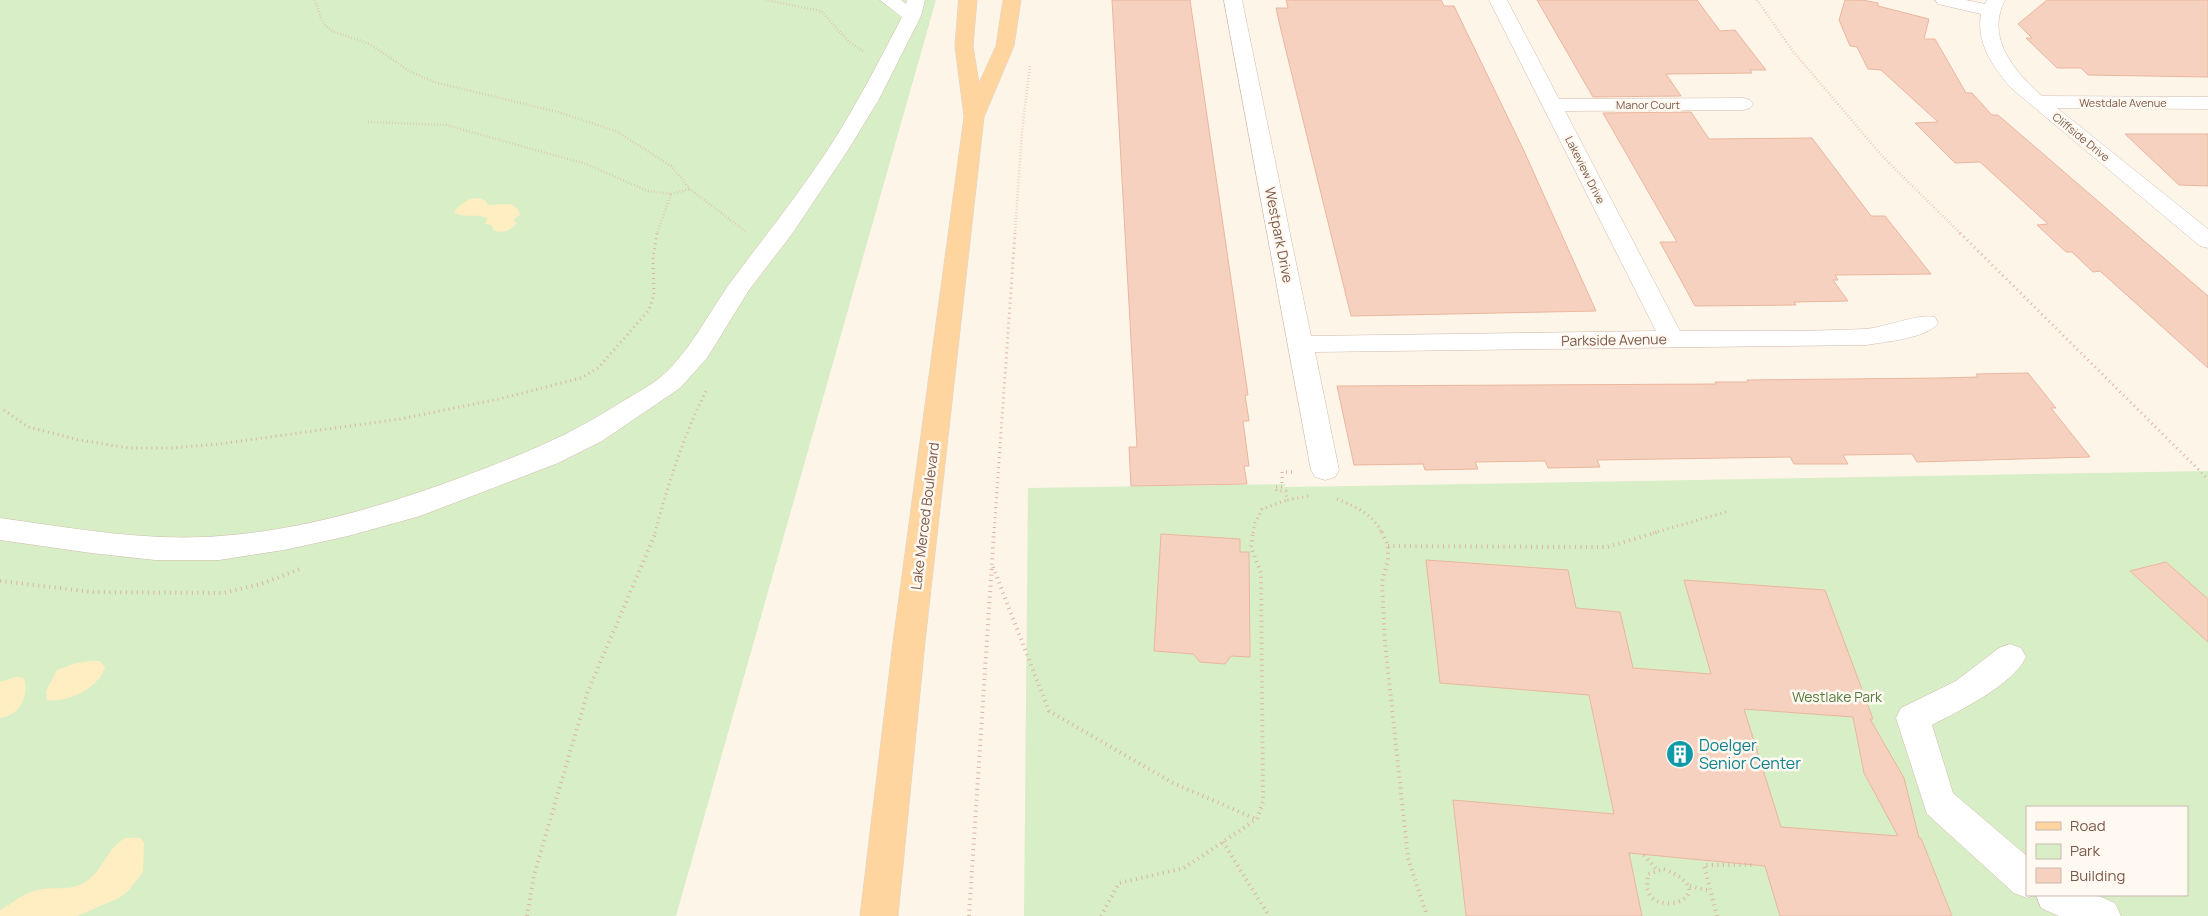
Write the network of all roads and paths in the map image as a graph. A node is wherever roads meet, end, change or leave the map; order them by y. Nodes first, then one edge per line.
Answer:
1 (315, 0) edge
2 (766, 0) edge
3 (889, 0) edge
4 (968, 0) edge
5 (1012, 0) edge
6 (1233, 0) edge
7 (1498, 0) edge
8 (1757, 0) edge
9 (1944, 0) edge
10 (1993, 5) edge
11 (914, 8) edge
12 (1030, 56) dead end
13 (890, 57) junction
14 (2038, 102) junction
15 (1743, 104) dead end
16 (2208, 104) edge
17 (1553, 106) junction
18 (974, 117) junction
19 (368, 122) dead end
20 (690, 189) junction
21 (671, 194) junction
22 (2208, 241) edge
23 (762, 257) junction
24 (1926, 323) dead end
25 (1672, 339) junction
26 (1301, 344) junction
27 (707, 389) dead end
28 (4, 410) dead end
29 (1325, 470) dead end
30 (2208, 479) edge
31 (1287, 500) dead end
32 (1726, 512) dead end
33 (0, 529) edge
34 (992, 566) junction
35 (2010, 658) dead end
36 (1257, 819) junction
37 (1223, 842) junction
38 (1644, 855) dead end
39 (1755, 865) dead end
40 (1657, 870) junction
41 (2026, 879) edge
42 (1689, 886) junction
43 (1711, 891) junction
44 (2056, 896) edge
45 (1691, 900) dead end
46 (1667, 910) dead end
47 (527, 916) edge
48 (879, 916) edge
49 (969, 916) edge
50 (1101, 916) edge
51 (1269, 916) edge
52 (1427, 916) edge
53 (1717, 916) edge
54 (2102, 916) edge

1 - 20 path
2 - 13 path
3 - 11 street
4 - 18 main road, Lake Merced Boulevard
5 - 18 main road, Lake Merced Boulevard
6 - 26 street, Westpark Drive
7 - 17 street, Lakeview Drive
8 - 30 path
9 - 10 street
10 - 14 street, Cliffside Drive
11 - 13 street
12 - 34 path
13 - 23 street
14 - 16 street, Westdale Avenue
14 - 22 street, Cliffside Drive
15 - 17 street, Manor Court
17 - 25 street, Lakeview Drive
18 - 48 main road, Lake Merced Boulevard
19 - 21 path
20 - 21 path
20 - 23 path
21 - 28 path
23 - 33 street
24 - 25 street, Parkside Avenue
25 - 26 street, Parkside Avenue
26 - 29 street, Westpark Drive
27 - 47 path
31 - 36 path
32 - 52 path
34 - 36 path
34 - 49 path
35 - 41 street
36 - 37 path
37 - 50 path
37 - 51 path
38 - 40 path
39 - 43 path
40 - 42 path
40 - 46 path
42 - 43 path
42 - 45 path
43 - 53 path
44 - 54 street

